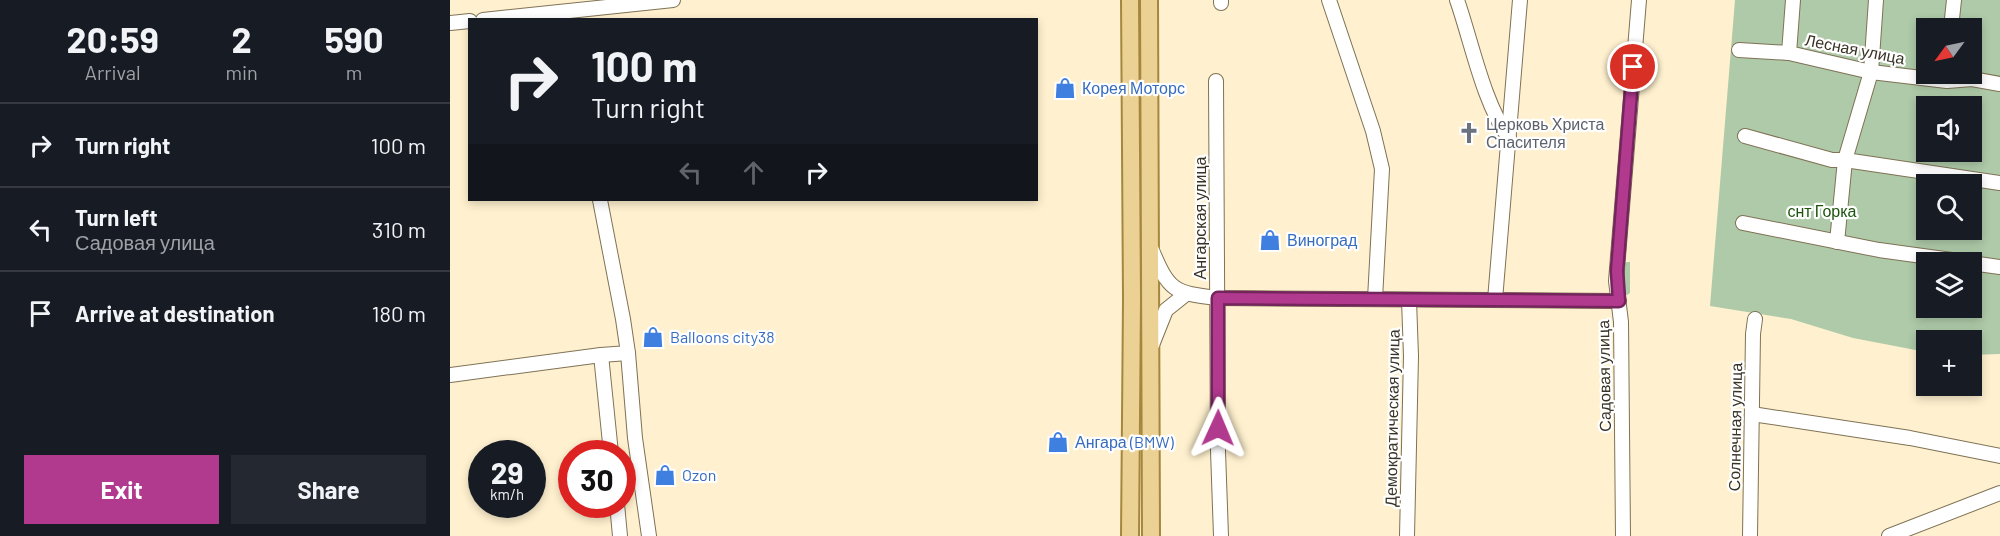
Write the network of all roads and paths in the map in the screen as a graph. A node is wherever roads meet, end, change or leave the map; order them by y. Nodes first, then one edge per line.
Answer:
1 (673, 0) edge
2 (1130, 0) edge
3 (1149, 0) edge
4 (1329, 0) edge
5 (1457, 0) edge
6 (1520, 0) edge
7 (1639, 0) edge
8 (1793, 0) edge
9 (1876, 0) edge
10 (1954, 0) edge
11 (538, 7) edge
12 (491, 18) edge
13 (1952, 18) edge
14 (468, 21) edge
15 (450, 23) edge
16 (1739, 50) dead end
17 (1788, 53) junction
18 (1872, 72) junction
19 (1916, 75) edge
20 (1216, 81) dead end
21 (1982, 81) edge
22 (2000, 84) edge
23 (1745, 136) dead end
24 (1509, 138) junction
25 (1845, 160) junction
26 (2000, 183) edge
27 (600, 201) edge
28 (1743, 222) dead end
29 (1837, 242) junction
30 (1150, 247) junction
31 (1916, 254) edge
32 (1982, 265) edge
33 (2000, 267) edge
34 (1186, 294) junction
35 (1218, 298) junction
36 (1375, 299) junction
37 (1409, 300) junction
38 (1495, 300) junction
39 (1619, 301) junction
40 (1755, 319) dead end
41 (1151, 347) junction
42 (628, 353) junction
43 (601, 355) junction
44 (450, 375) edge
45 (1752, 414) junction
46 (635, 438) junction
47 (609, 440) edge
48 (629, 440) edge
49 (2000, 456) edge
50 (2000, 493) edge
51 (618, 518) edge
52 (1130, 535) edge
53 (620, 536) edge
54 (649, 536) edge
55 (1151, 536) edge
56 (1221, 536) edge
57 (1407, 536) edge
58 (1623, 536) edge
59 (1750, 536) edge
60 (1889, 536) edge

1 - 11 street
2 - 52 main road
3 - 30 main road
4 - 36 street
5 - 24 street
6 - 24 street
7 - 39 street, Садовая улица
8 - 17 street
9 - 18 street
10 - 13 street
11 - 12 street
14 - 15 street
16 - 17 street, Лесная улица
17 - 18 street, Лесная улица
18 - 19 street, Лесная улица
18 - 25 street
20 - 35 street, Ангарская улица
21 - 22 street, Лесная улица
23 - 25 street
24 - 38 street
25 - 26 street
25 - 29 street
27 - 42 street
28 - 29 street
29 - 31 street
30 - 34 street
30 - 41 main road
32 - 33 street
34 - 35 street
34 - 41 street
35 - 36 street
35 - 56 street, Ангарская улица
36 - 37 street
37 - 38 street
37 - 57 street, Демократическая улица
38 - 39 street
39 - 58 street, Садовая улица
40 - 45 street, Солнечная улица
41 - 55 main road
42 - 43 street
42 - 46 street
43 - 44 street
43 - 47 street
45 - 49 street
45 - 59 street, Солнечная улица
46 - 48 street
46 - 54 street
50 - 60 street
51 - 53 street

